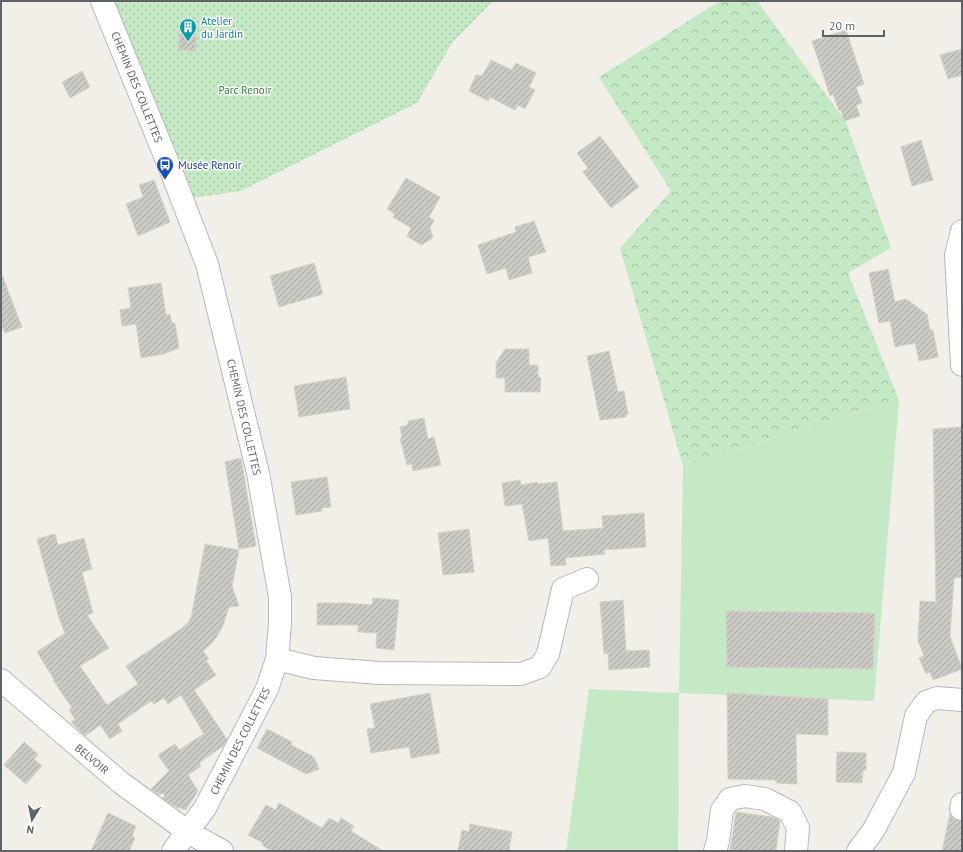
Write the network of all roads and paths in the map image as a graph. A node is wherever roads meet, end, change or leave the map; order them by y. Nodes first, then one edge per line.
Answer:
1 (102, 1) edge
2 (962, 231) edge
3 (962, 364) edge
4 (587, 579) dead end
5 (277, 658) junction
6 (1, 680) edge
7 (962, 700) edge
8 (188, 832) junction
9 (173, 851) edge
10 (222, 851) edge
11 (716, 851) edge
12 (796, 851) edge
13 (858, 851) edge

1 - 5 street, CHEMIN DES COLLETTES
2 - 3 street
4 - 5 street
5 - 8 street, CHEMIN DES COLLETTES
6 - 8 street, BELVOIR
7 - 13 street
8 - 9 street, CHEMIN DES COLLETTES
8 - 10 street
11 - 12 street

